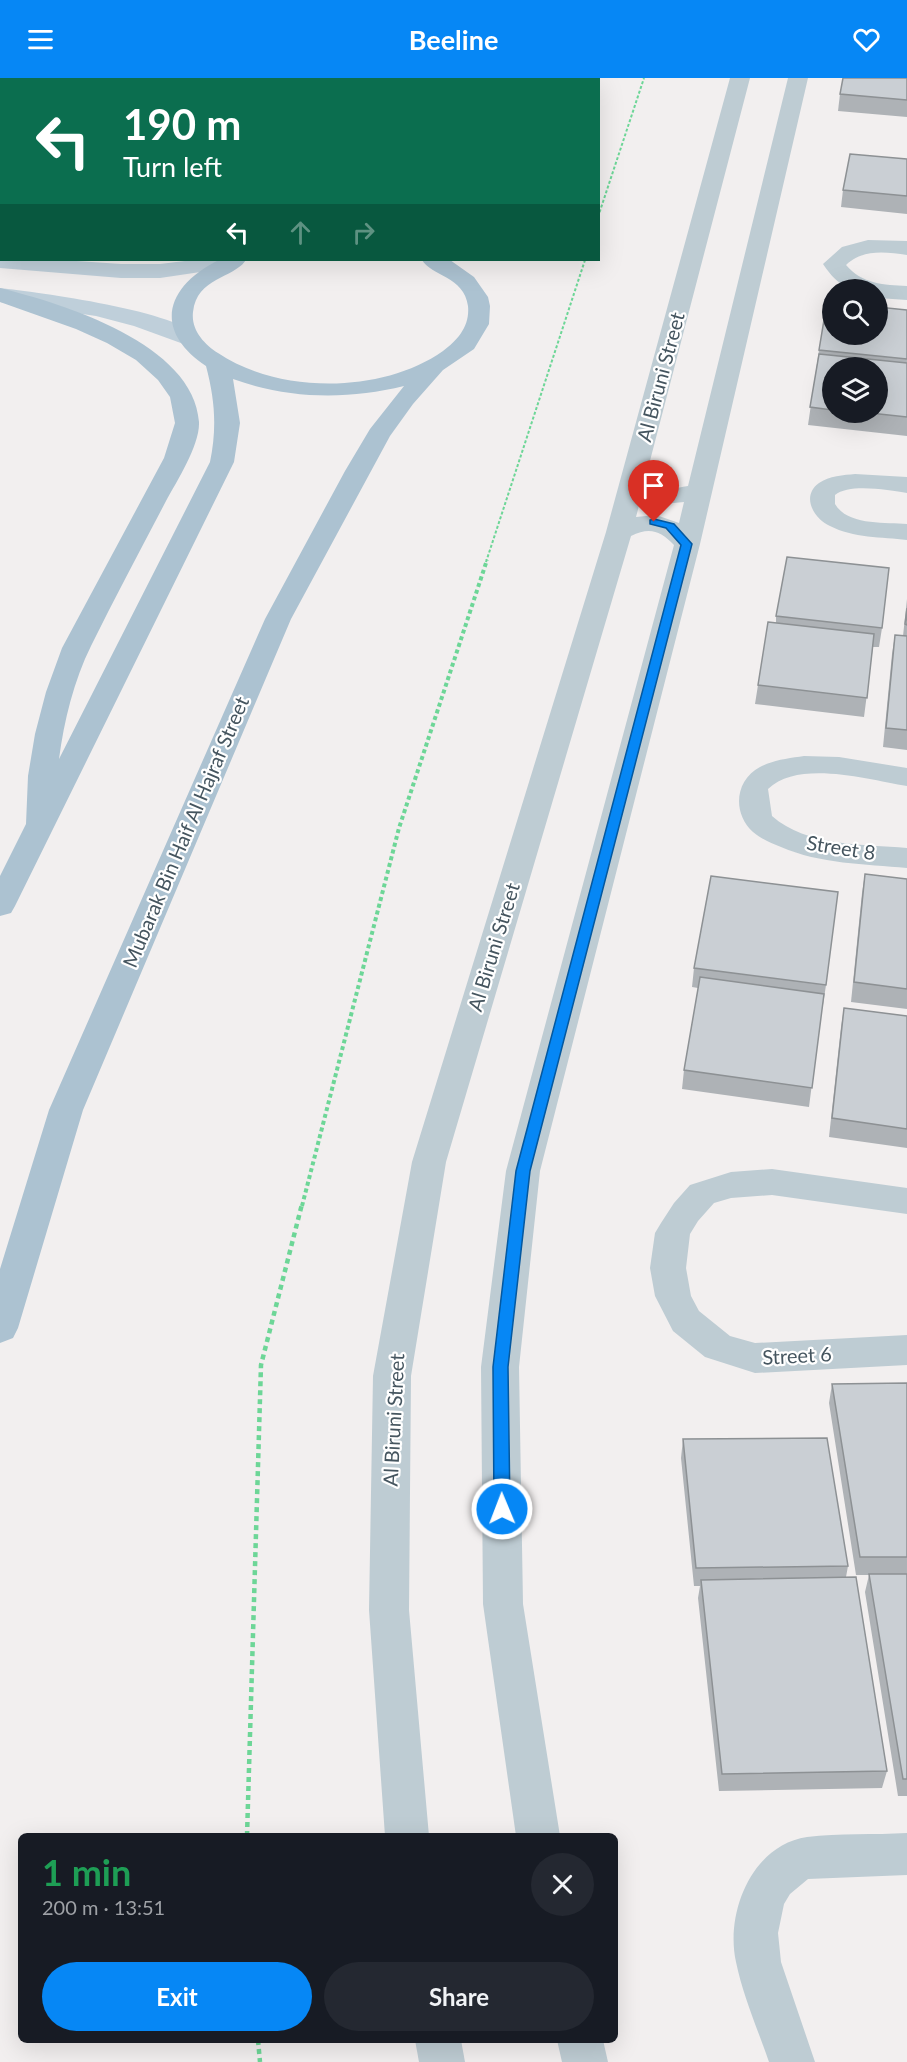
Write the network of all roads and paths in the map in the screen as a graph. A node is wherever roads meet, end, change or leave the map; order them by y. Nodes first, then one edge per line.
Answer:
1 (644, 78) edge
2 (740, 78) edge
3 (798, 78) edge
4 (600, 211) edge
5 (907, 248) edge
6 (0, 261) edge
7 (228, 261) edge
8 (233, 261) edge
9 (438, 261) edge
10 (585, 261) edge
11 (455, 266) edge
12 (848, 279) edge
13 (888, 292) edge
14 (907, 293) edge
15 (0, 295) edge
16 (189, 339) junction
17 (217, 364) junction
18 (434, 367) junction
19 (634, 478) junction
20 (907, 485) edge
21 (699, 491) junction
22 (619, 532) junction
23 (907, 532) edge
24 (687, 544) junction
25 (907, 777) edge
26 (40, 822) junction
27 (907, 858) edge
28 (0, 906) edge
29 (907, 1201) edge
30 (0, 1328) edge
31 (907, 1350) edge
32 (247, 1833) edge
33 (407, 1833) edge
34 (538, 1833) edge
35 (907, 1854) edge
36 (258, 2043) edge
37 (439, 2043) edge
38 (581, 2043) edge
39 (260, 2062) edge
40 (442, 2062) edge
41 (585, 2062) edge
42 (792, 2062) edge

1 - 4 path
2 - 19 street, Al Biruni Street
3 - 21 street
5 - 12 street
6 - 7 main road
8 - 16 main road
9 - 11 main road
10 - 32 path
11 - 18 main road
13 - 14 street
15 - 16 main road
15 - 26 main road
16 - 17 main road
17 - 18 main road
17 - 26 main road
18 - 30 main road, Mubarak Bin Haif Al Hajraf Street
19 - 21 street
19 - 22 street, Al Biruni Street
20 - 23 street
21 - 24 street
22 - 24 street
22 - 33 street, Al Biruni Street
24 - 34 street
25 - 27 street, Street 8
26 - 28 main road
29 - 31 street, Street 6
35 - 42 street
36 - 39 path
37 - 40 street
38 - 41 street

